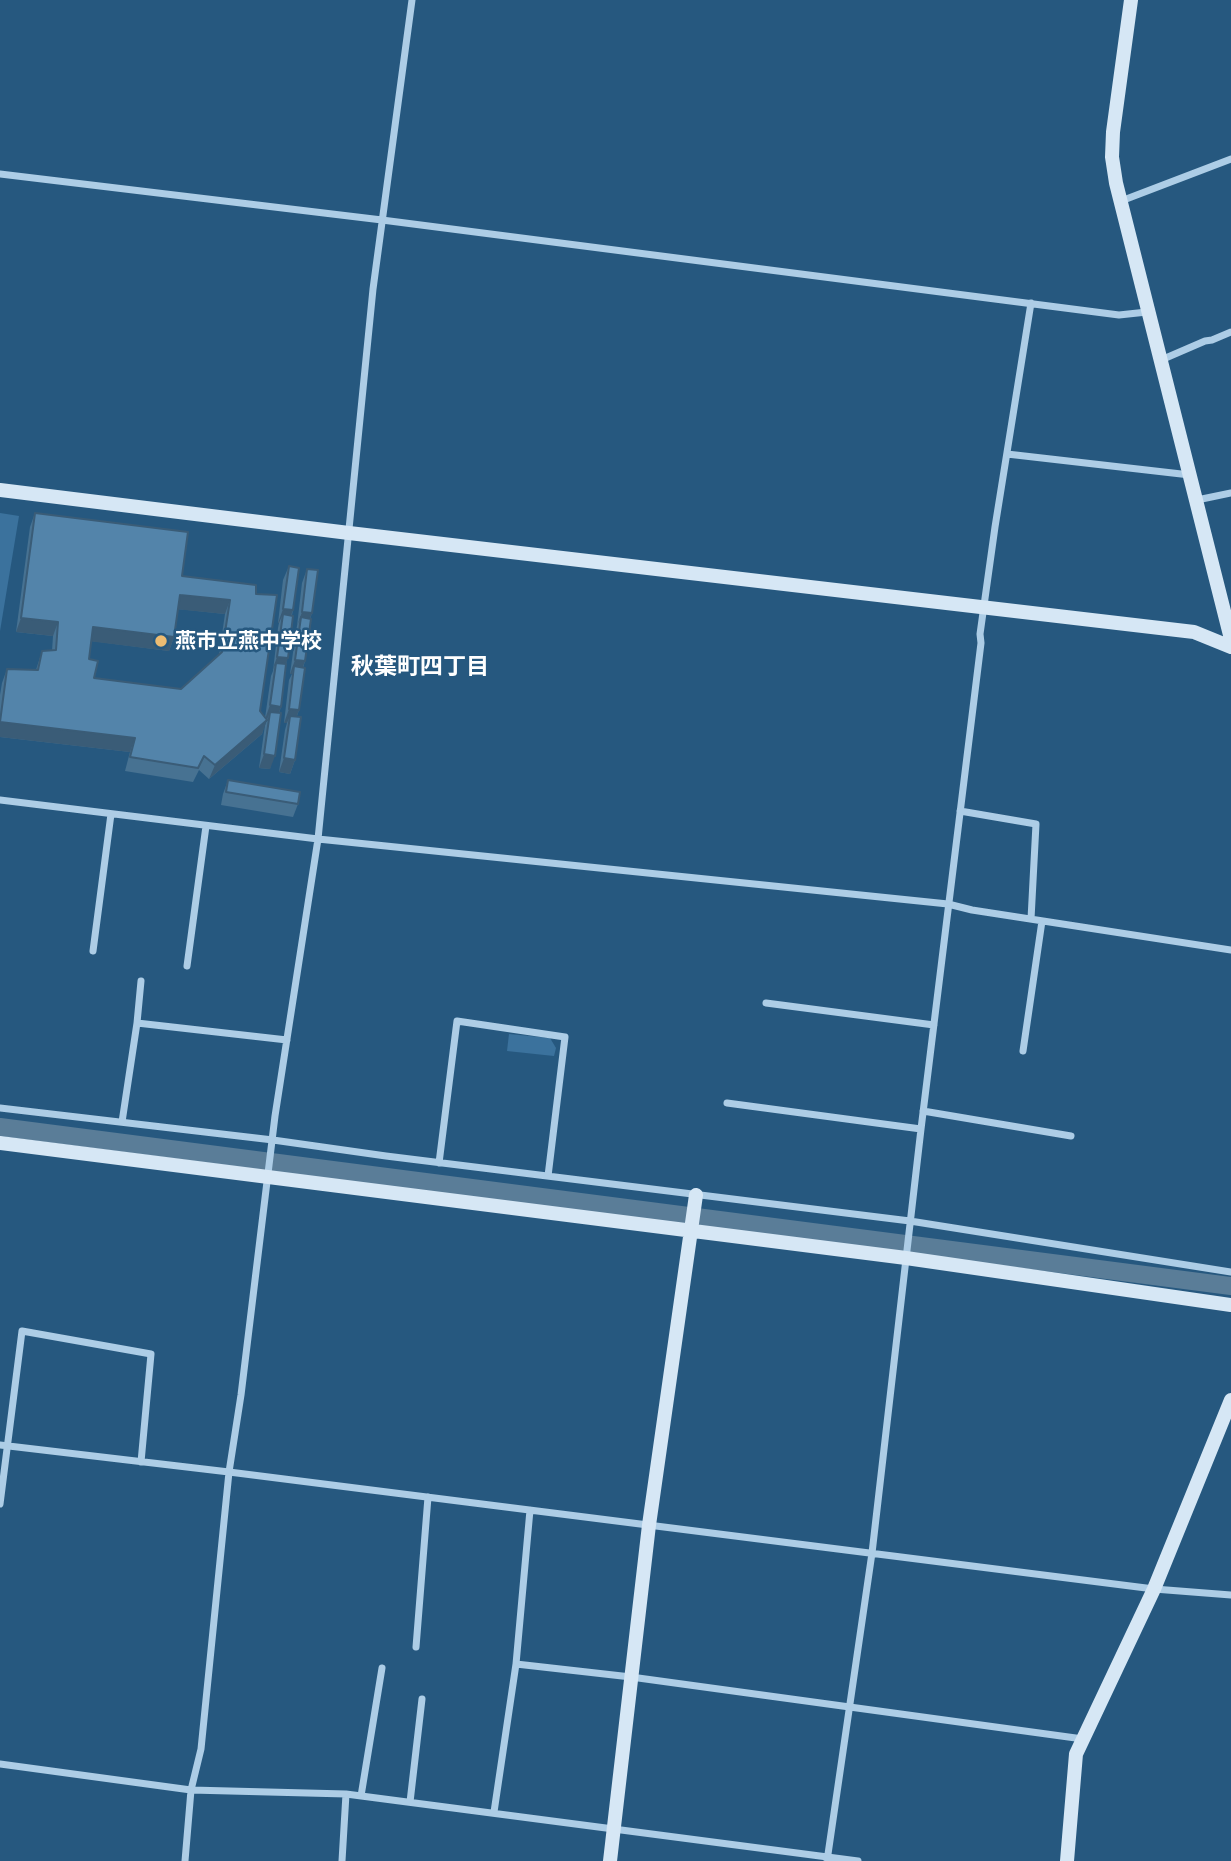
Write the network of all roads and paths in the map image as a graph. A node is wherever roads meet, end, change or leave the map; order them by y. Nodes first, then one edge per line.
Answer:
1 (412, 0) edge
2 (1128, 1) edge
3 (1231, 159) edge
4 (0, 174) edge
5 (1120, 201) junction
6 (383, 220) junction
7 (1031, 303) junction
8 (1147, 312) junction
9 (1231, 332) edge
10 (1161, 360) junction
11 (1007, 454) junction
12 (1191, 475) junction
13 (0, 490) edge
14 (1231, 493) edge
15 (1197, 500) junction
16 (349, 533) junction
17 (984, 607) junction
18 (1231, 639) edge
19 (1231, 648) edge
20 (0, 800) edge
21 (960, 811) junction
22 (111, 814) junction
23 (206, 826) junction
24 (318, 839) junction
25 (948, 904) junction
26 (1031, 919) junction
27 (1042, 921) junction
28 (1231, 950) edge
29 (93, 951) dead end
30 (187, 965) dead end
31 (141, 981) dead end
32 (766, 1003) dead end
33 (137, 1023) junction
34 (933, 1025) junction
35 (287, 1040) junction
36 (1023, 1051) dead end
37 (727, 1103) dead end
38 (0, 1108) edge
39 (923, 1111) junction
40 (122, 1122) junction
41 (921, 1129) junction
42 (1072, 1136) dead end
43 (273, 1139) junction
44 (0, 1143) edge
45 (439, 1163) junction
46 (269, 1171) junction
47 (548, 1177) junction
48 (693, 1213) junction
49 (910, 1222) junction
50 (906, 1254) junction
51 (1231, 1272) edge
52 (1231, 1305) edge
53 (1231, 1400) edge
54 (3, 1446) edge
55 (141, 1462) junction
56 (229, 1472) junction
57 (428, 1497) junction
58 (0, 1504) edge
59 (530, 1510) junction
60 (649, 1525) junction
61 (872, 1553) junction
62 (1154, 1589) junction
63 (1231, 1595) edge
64 (416, 1647) dead end
65 (516, 1664) junction
66 (382, 1668) dead end
67 (631, 1677) junction
68 (422, 1699) dead end
69 (850, 1707) junction
70 (1083, 1739) junction
71 (0, 1764) edge
72 (191, 1790) junction
73 (346, 1794) junction
74 (361, 1796) junction
75 (410, 1802) junction
76 (494, 1812) junction
77 (614, 1828) junction
78 (827, 1859) edge
79 (185, 1861) edge
80 (342, 1861) edge
81 (610, 1861) edge
82 (858, 1861) edge
83 (1067, 1861) edge

1 - 6 street
2 - 5 street
3 - 5 street
4 - 6 street
5 - 8 street
6 - 7 street
6 - 16 street
7 - 8 street
7 - 11 street
8 - 10 street
9 - 10 street
10 - 12 street
11 - 12 street
11 - 17 street
12 - 15 street
13 - 16 street
14 - 15 street
15 - 18 street
16 - 17 street
16 - 24 street
17 - 19 street
17 - 21 street
20 - 22 street
21 - 25 street
21 - 26 street
22 - 23 street
22 - 29 street
23 - 24 street
23 - 30 street
24 - 25 street
24 - 35 street
25 - 26 street
25 - 34 street
26 - 27 street
27 - 28 street
27 - 36 street
31 - 33 street
32 - 34 street
33 - 35 street
33 - 40 street
34 - 39 street
35 - 43 street
37 - 41 street
38 - 40 street
39 - 41 street
39 - 42 street
40 - 43 street
41 - 49 street
43 - 45 street
43 - 46 street
44 - 46 street
45 - 47 street
45 - 47 street
46 - 48 street
46 - 56 street
47 - 48 street
48 - 49 street
48 - 50 street
48 - 60 street
49 - 50 street
49 - 51 street
50 - 52 street
50 - 61 street
53 - 62 street
54 - 55 street
54 - 55 street
54 - 58 street
55 - 56 street
56 - 57 street
56 - 72 street
57 - 59 street
57 - 64 street
59 - 60 street
59 - 65 street
60 - 61 street
60 - 67 street
61 - 62 street
61 - 69 street
62 - 63 street
62 - 70 street
65 - 67 street
65 - 76 street
66 - 74 street
67 - 69 street
67 - 77 street
68 - 75 street
69 - 70 street
69 - 78 street
70 - 83 street
71 - 72 street
72 - 73 street
72 - 79 street
73 - 74 street
73 - 80 street
74 - 75 street
75 - 76 street
76 - 77 street
77 - 78 street
77 - 81 street
78 - 82 street

